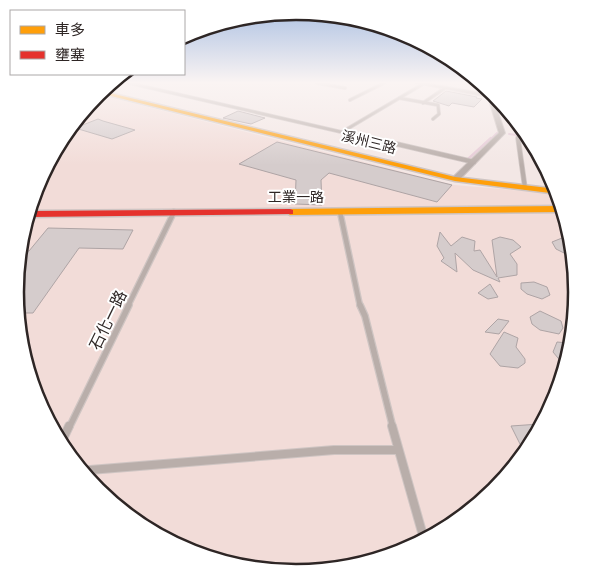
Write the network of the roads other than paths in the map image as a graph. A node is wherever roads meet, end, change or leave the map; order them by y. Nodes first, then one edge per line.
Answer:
1 (176, 110) edge
2 (248, 110) edge
3 (378, 110) edge
4 (439, 110) edge
5 (494, 110) edge
6 (433, 119) dead end
7 (342, 132) junction
8 (518, 137) dead end
9 (474, 162) junction
10 (455, 179) junction
11 (525, 188) junction
12 (549, 191) edge
13 (556, 209) edge
14 (174, 212) junction
15 (340, 212) junction
16 (35, 215) edge
17 (65, 435) edge
18 (398, 450) junction
19 (90, 470) edge
20 (423, 534) edge

1 - 10 street, 溪州三路
2 - 7 lane
3 - 7 lane
4 - 6 lane
5 - 9 street
7 - 9 lane
8 - 11 lane
9 - 10 street
10 - 11 street, 溪州三路
11 - 12 street, 溪州三路
13 - 15 street, 工業一路
14 - 15 street, 工業一路
14 - 16 street, 工業一路
14 - 17 lane, 石化一路
15 - 18 lane
18 - 19 lane
18 - 20 lane

